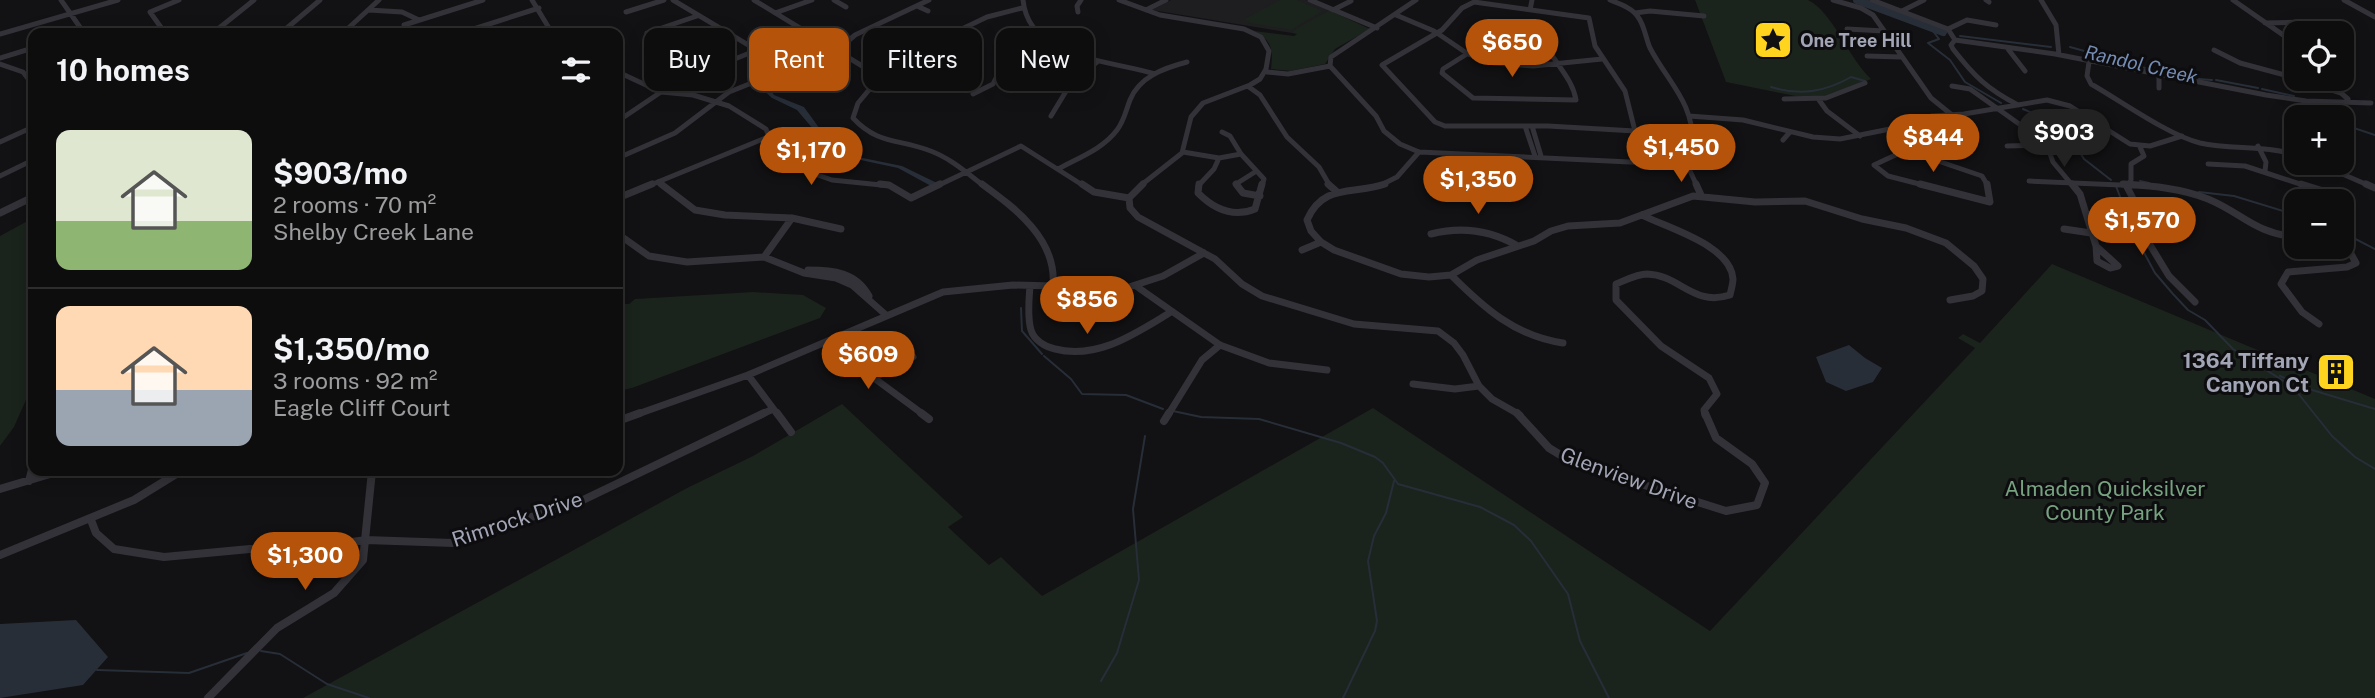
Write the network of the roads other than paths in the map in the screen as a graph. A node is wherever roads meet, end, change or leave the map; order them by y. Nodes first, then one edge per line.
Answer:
1 (61, 0) edge
2 (118, 0) edge
3 (179, 0) edge
4 (254, 0) edge
5 (320, 0) edge
6 (379, 0) edge
7 (483, 0) edge
8 (532, 0) edge
9 (664, 0) edge
10 (673, 0) edge
11 (754, 0) edge
12 (812, 0) edge
13 (834, 0) edge
14 (929, 0) edge
15 (1023, 0) edge
16 (1081, 0) edge
17 (1119, 0) edge
18 (1166, 0) edge
19 (1310, 0) edge
20 (1416, 0) edge
21 (1526, 0) edge
22 (1532, 0) edge
23 (1610, 0) edge
24 (1833, 0) edge
25 (1872, 0) edge
26 (1924, 0) edge
27 (2041, 0) edge
28 (2233, 0) edge
29 (2344, 0) edge
30 (1351, 1) edge
31 (846, 6) dead end
32 (917, 6) junction
33 (539, 8) junction
34 (1022, 8) junction
35 (369, 10) junction
36 (1146, 10) junction
37 (1333, 10) junction
38 (1527, 10) junction
39 (928, 11) dead end
40 (1902, 11) junction
41 (626, 12) dead end
42 (1078, 12) dead end
43 (775, 13) junction
44 (1635, 13) junction
45 (71, 15) junction
46 (697, 16) junction
47 (1395, 16) junction
48 (1704, 16) dead end
49 (2375, 17) edge
50 (419, 20) junction
51 (2264, 23) junction
52 (2284, 23) edge
53 (404, 25) dead end
54 (1996, 25) dead end
55 (874, 27) joint
56 (0, 28) edge
57 (80, 28) edge
58 (161, 28) edge
59 (219, 28) edge
60 (287, 28) edge
61 (349, 28) edge
62 (477, 28) edge
63 (548, 28) edge
64 (662, 28) edge
65 (720, 28) edge
66 (799, 28) edge
67 (967, 28) edge
68 (1034, 28) edge
69 (1377, 28) junction
70 (1847, 29) dead end
71 (1948, 29) junction
72 (1884, 31) junction
73 (3, 33) edge
74 (1436, 33) junction
75 (2284, 36) edge
76 (1955, 40) junction
77 (849, 42) edge
78 (2008, 49) junction
79 (28, 50) edge
80 (2214, 50) dead end
81 (1468, 54) junction
82 (2059, 55) junction
83 (1867, 56) dead end
84 (1901, 57) junction
85 (0, 58) edge
86 (1602, 59) junction
87 (1094, 61) edge
88 (1097, 62) junction
89 (1187, 62) dead end
90 (2089, 62) junction
91 (0, 64) edge
92 (1557, 64) junction
93 (1330, 66) junction
94 (2025, 71) dead end
95 (1267, 72) junction
96 (623, 74) edge
97 (1155, 74) junction
98 (2284, 75) edge
99 (2159, 77) junction
100 (28, 78) edge
101 (996, 78) edge
102 (749, 83) edge
103 (1865, 83) dead end
104 (1952, 86) dead end
105 (1250, 87) junction
106 (2218, 87) junction
107 (2159, 88) dead end
108 (868, 91) edge
109 (2335, 91) edge
110 (662, 92) junction
111 (973, 94) dead end
112 (2221, 94) dead end
113 (1784, 99) dead end
114 (2348, 99) junction
115 (1819, 100) junction
116 (716, 101) junction
117 (2371, 103) dead end
118 (2018, 105) junction
119 (1998, 109) junction
120 (1051, 116) dead end
121 (1689, 116) junction
122 (1952, 116) junction
123 (623, 118) edge
124 (1529, 126) junction
125 (28, 129) edge
126 (1890, 130) junction
127 (1222, 132) dead end
128 (1790, 132) junction
129 (1860, 136) junction
130 (2182, 136) junction
131 (768, 137) junction
132 (1945, 137) dead end
133 (1783, 140) dead end
134 (0, 142) edge
135 (2043, 145) junction
136 (1918, 146) junction
137 (2007, 146) dead end
138 (2258, 146) junction
139 (2140, 147) junction
140 (1183, 152) junction
141 (1419, 152) junction
142 (2284, 152) edge
143 (1241, 154) junction
144 (623, 156) edge
145 (1538, 156) junction
146 (1219, 158) junction
147 (1677, 158) junction
148 (28, 162) edge
149 (2208, 164) dead end
150 (1058, 169) junction
151 (2264, 171) junction
152 (1255, 172) junction
153 (964, 173) junction
154 (2345, 175) edge
155 (0, 176) edge
156 (2029, 181) dead end
157 (658, 182) junction
158 (2128, 182) junction
159 (2072, 183) junction
160 (2375, 188) edge
161 (2319, 189) edge
162 (1336, 191) junction
163 (1701, 195) junction
164 (623, 196) edge
165 (1260, 196) junction
166 (1129, 198) junction
167 (28, 200) edge
168 (0, 214) edge
169 (1642, 215) junction
170 (792, 218) junction
171 (841, 229) dead end
172 (2064, 229) dead end
173 (2091, 233) junction
174 (1431, 234) dead end
175 (2284, 235) edge
176 (623, 239) edge
177 (626, 242) junction
178 (1321, 242) junction
179 (623, 244) edge
180 (1518, 246) junction
181 (2096, 246) dead end
182 (1302, 250) dead end
183 (1204, 253) junction
184 (764, 257) junction
185 (2354, 259) edge
186 (1451, 275) junction
187 (1030, 286) junction
188 (1053, 286) junction
189 (1136, 286) junction
190 (1950, 300) dead end
191 (2195, 302) dead end
192 (1171, 312) junction
193 (886, 315) junction
194 (2319, 324) dead end
195 (1563, 343) dead end
196 (825, 344) junction
197 (1220, 345) junction
198 (913, 357) dead end
199 (1327, 370) dead end
200 (748, 374) junction
201 (874, 378) junction
202 (1413, 384) dead end
203 (1479, 386) junction
204 (773, 409) junction
205 (623, 419) edge
206 (929, 419) dead end
207 (1164, 421) dead end
208 (792, 432) dead end
209 (30, 476) edge
210 (44, 476) edge
211 (173, 476) edge
212 (372, 476) edge
213 (29, 481) junction
214 (0, 489) edge
215 (91, 520) junction
216 (366, 540) junction
217 (0, 555) edge
218 (208, 698) edge

1 - 45 street
2 - 45 street
3 - 58 street
4 - 59 street
5 - 60 street
6 - 35 street
7 - 50 street
8 - 33 street
9 - 41 street
10 - 46 street
11 - 43 street
12 - 43 street
13 - 31 street
14 - 32 street
15 - 34 street
16 - 42 street
17 - 36 street
18 - 36 street
19 - 37 street
20 - 47 street
21 - 38 street
22 - 38 street
23 - 44 street
24 - 72 street
25 - 40 street
26 - 40 street
27 - 82 street
28 - 51 street
29 - 49 street
30 - 37 street
32 - 39 street
32 - 55 street
33 - 62 street
33 - 63 street
34 - 67 street
34 - 68 street
35 - 50 street
35 - 61 street
36 - 95 street
37 - 69 street
38 - 74 street
38 - 86 street
40 - 71 street
43 - 66 street
44 - 48 street
44 - 121 street
45 - 57 street
45 - 73 street
46 - 64 street
46 - 65 street
47 - 69 street
47 - 74 street
50 - 53 street
51 - 52 street
51 - 75 street
54 - 71 street
55 - 77 street
56 - 73 street
69 - 93 street
70 - 72 street
71 - 76 street
72 - 84 street
74 - 81 street
74 - 124 street
76 - 78 street
76 - 118 street
78 - 82 street
78 - 94 street
79 - 85 street
80 - 98 street
81 - 92 street
81 - 92 street
81 - 92 street
82 - 90 street
83 - 84 street
84 - 122 street
86 - 92 street
86 - 124 street
87 - 88 street
88 - 97 street
88 - 120 street
89 - 97 street
90 - 99 street
90 - 130 street
91 - 100 street
93 - 95 street
93 - 141 street
95 - 105 street
96 - 110 street
97 - 150 street
99 - 106 street
99 - 107 street
101 - 111 street
102 - 116 street
103 - 115 street
104 - 119 street
105 - 140 street
105 - 162 street
106 - 112 street
106 - 114 street
108 - 153 street
109 - 114 street
110 - 116 street
110 - 123 street
113 - 115 street
114 - 117 street
115 - 129 street
116 - 131 street
116 - 144 street
118 - 119 street
118 - 139 street
119 - 122 street
119 - 135 street
121 - 128 street
121 - 147 street
122 - 126 street
124 - 145 street
125 - 134 street
126 - 129 street
126 - 136 street
127 - 143 street
128 - 129 street
128 - 133 street
130 - 138 street
130 - 139 street
131 - 153 street
131 - 157 street
132 - 136 street
135 - 137 street
135 - 159 street
136 - 136 street
138 - 142 street
138 - 151 street
139 - 158 street
140 - 146 street
140 - 166 street
141 - 145 street
141 - 162 street
143 - 146 street
143 - 152 street
145 - 147 street
146 - 165 street
147 - 163 street
148 - 155 street
149 - 151 street
150 - 153 street
150 - 166 street
151 - 161 street
152 - 165 street
152 - 165 street
153 - 188 street
154 - 160 street
156 - 159 street
157 - 164 street
157 - 170 street
158 - 159 street
158 - 175 street
158 - 191 street
159 - 173 street
162 - 178 street
163 - 169 street
163 - 190 street
166 - 183 street, Glenview Drive
167 - 168 street
169 - 180 street
169 - 203 street, Glenview Drive
170 - 171 street
170 - 184 street
172 - 173 street
173 - 181 street
174 - 180 street
176 - 177 street
177 - 179 street
177 - 184 street
178 - 182 street
178 - 186 street
180 - 186 street
183 - 189 street
183 - 203 street, Glenview Drive
184 - 193 street
185 - 194 street
186 - 195 street
187 - 188 street
187 - 192 street
187 - 193 street
188 - 189 street
189 - 192 street
192 - 197 street
193 - 196 street
196 - 200 street
196 - 201 street
197 - 199 street
197 - 207 street
198 - 201 street
200 - 204 street
200 - 205 street
201 - 206 street
202 - 203 street
204 - 208 street
204 - 216 street, Rimrock Drive
209 - 213 street
210 - 213 street
211 - 215 street
212 - 216 street
213 - 214 street
215 - 216 street, Rimrock Drive
215 - 217 street
216 - 218 street

